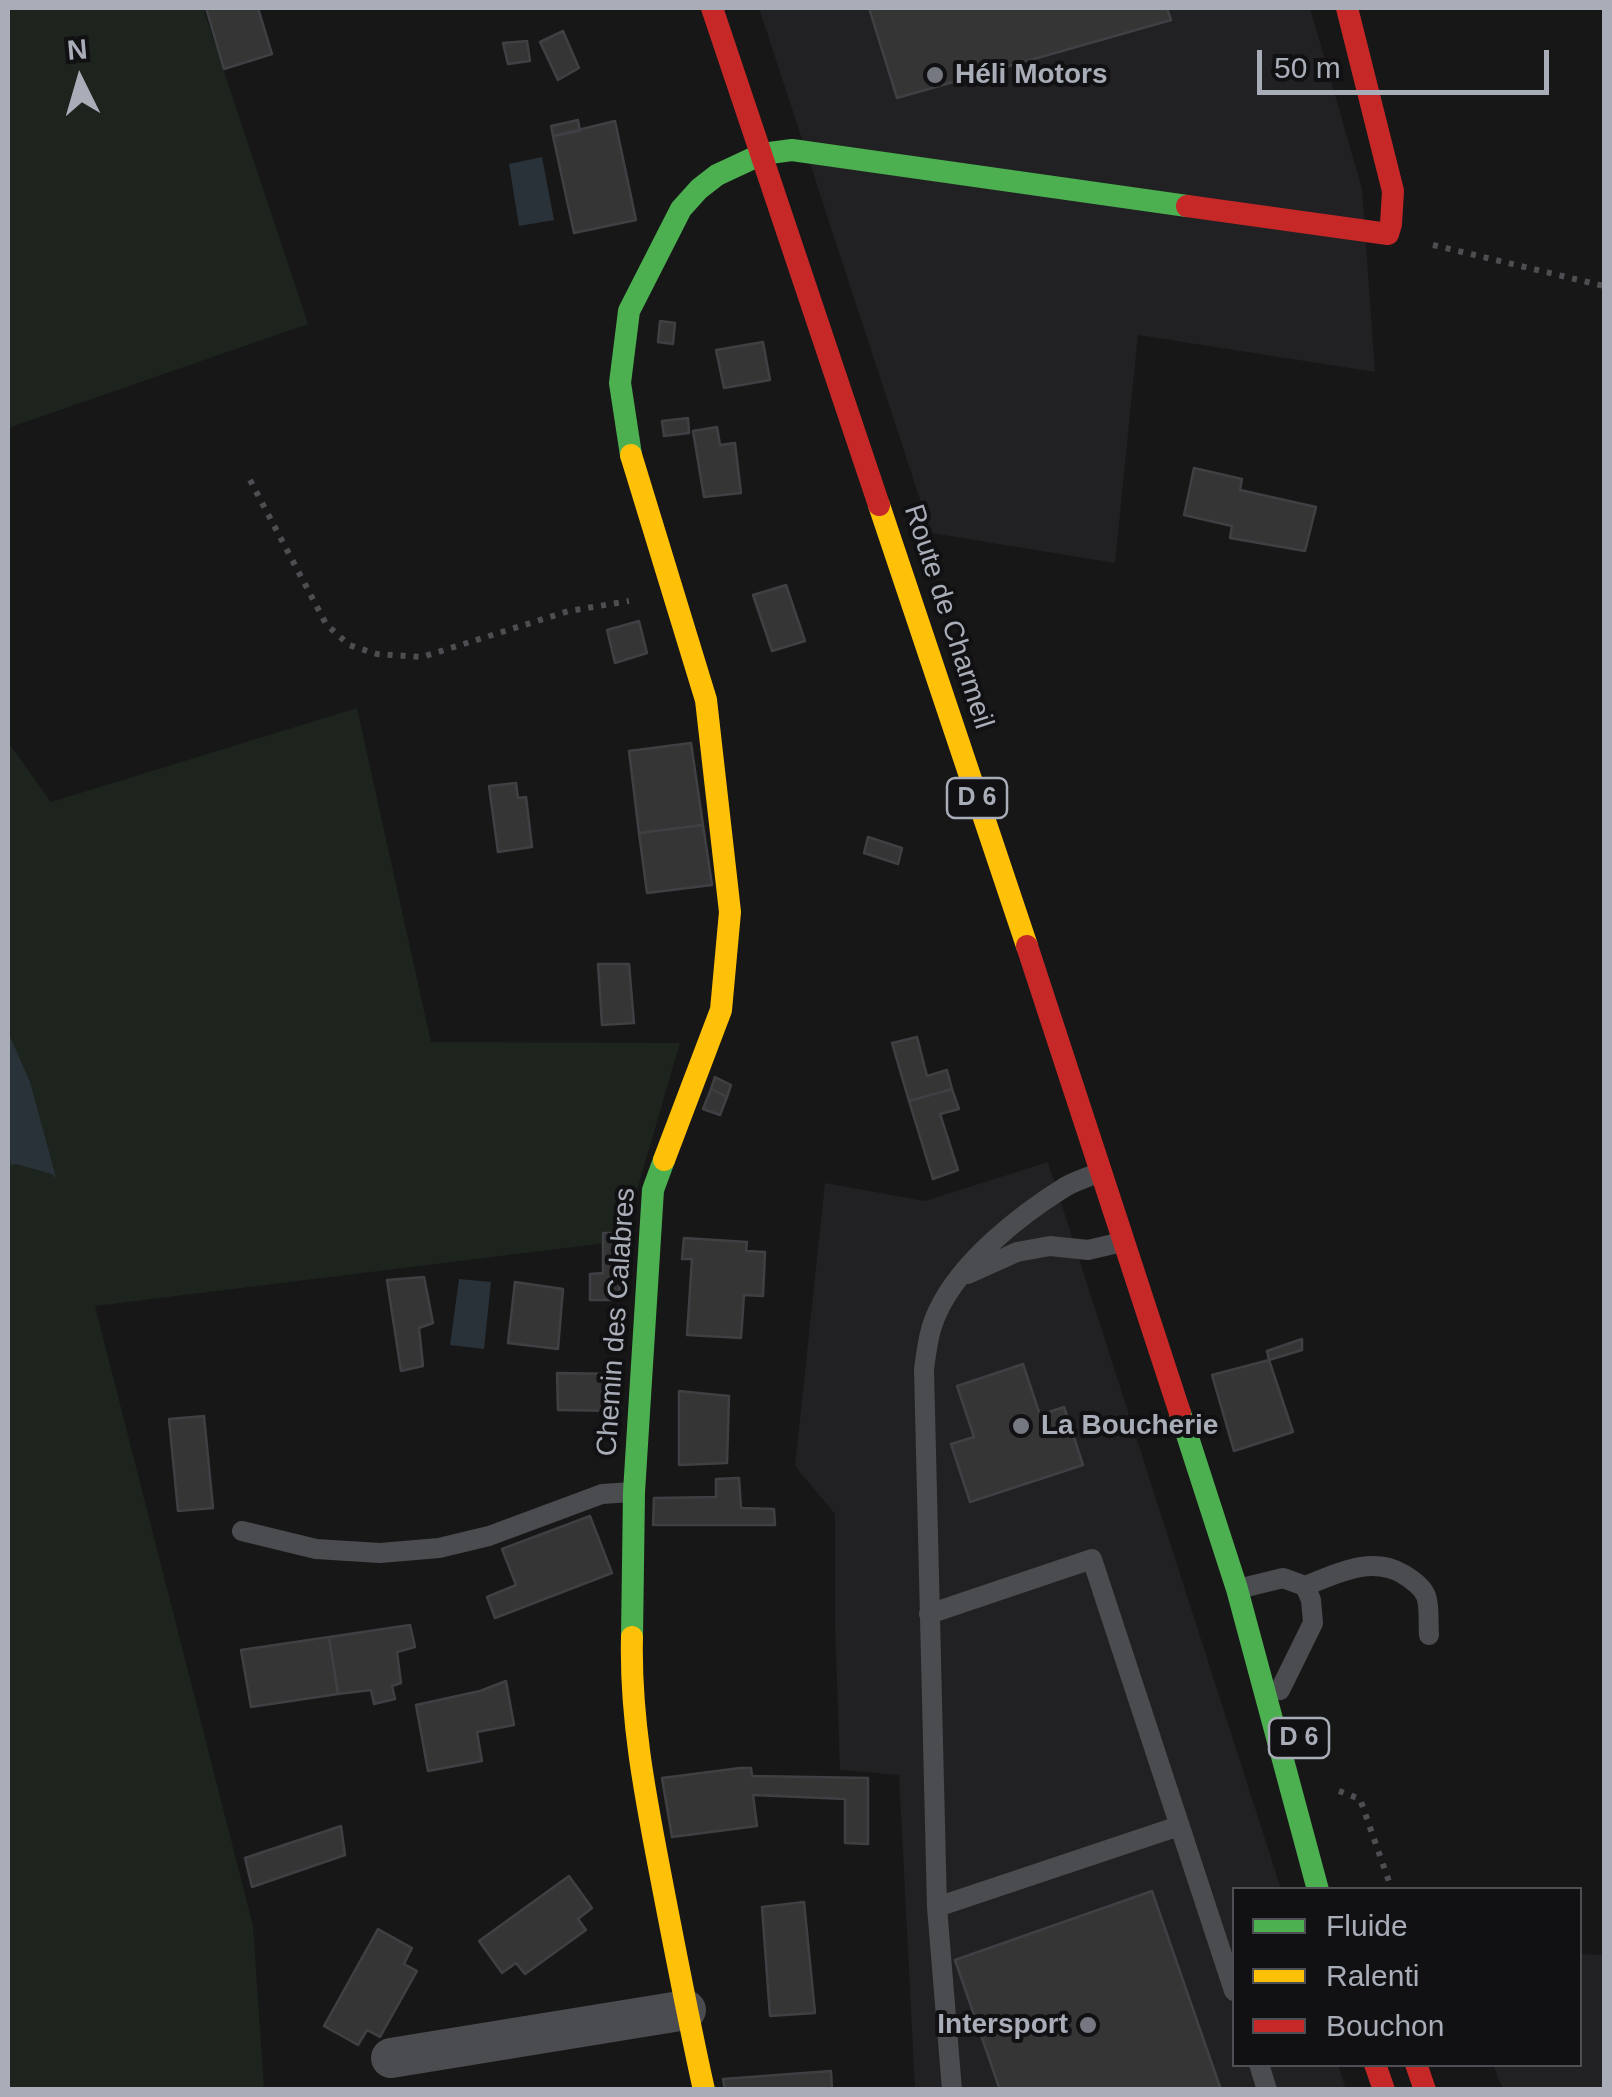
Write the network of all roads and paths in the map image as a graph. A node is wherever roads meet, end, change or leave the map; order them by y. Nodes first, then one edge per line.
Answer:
1 (712, 8) edge
2 (1348, 8) edge
3 (762, 154) junction
4 (1388, 234) junction
5 (1604, 286) edge
6 (250, 480) dead end
7 (674, 594) junction
8 (1102, 1171) junction
9 (1124, 1242) junction
10 (957, 1279) junction
11 (634, 1492) junction
12 (242, 1531) dead end
13 (1305, 1586) junction
14 (1236, 1589) junction
15 (929, 1614) junction
16 (1429, 1636) dead end
17 (1280, 1690) junction
18 (1317, 1784) joint
19 (1179, 1826) junction
20 (1317, 1887) edge
21 (1391, 1887) edge
22 (937, 1907) junction
23 (1232, 1986) edge
24 (686, 2010) junction
25 (391, 2058) dead end
26 (704, 2090) edge
27 (952, 2090) edge

1 - 3 street, Route de Charmeil / D 6
2 - 4 street
3 - 4 street
3 - 7 street, Chemin des Calabres
3 - 8 street, Route de Charmeil / D 6
4 - 5 path
6 - 7 path
7 - 11 street, Chemin des Calabres
8 - 9 street, Route de Charmeil / D 6
8 - 10 lane
9 - 10 lane
9 - 14 street, Route de Charmeil / D 6
10 - 15 lane
11 - 12 lane
11 - 24 street, Chemin des Calabres
13 - 14 lane
13 - 16 lane
13 - 17 lane
14 - 17 street, Route de Charmeil / D 6
14 - 20 street, Route de Charmeil / D 6
15 - 19 lane
15 - 22 lane
17 - 18 street, Route de Charmeil / D 6
18 - 21 path
19 - 22 lane
19 - 23 lane
22 - 27 lane
24 - 25 street
24 - 26 street, Chemin des Calabres

